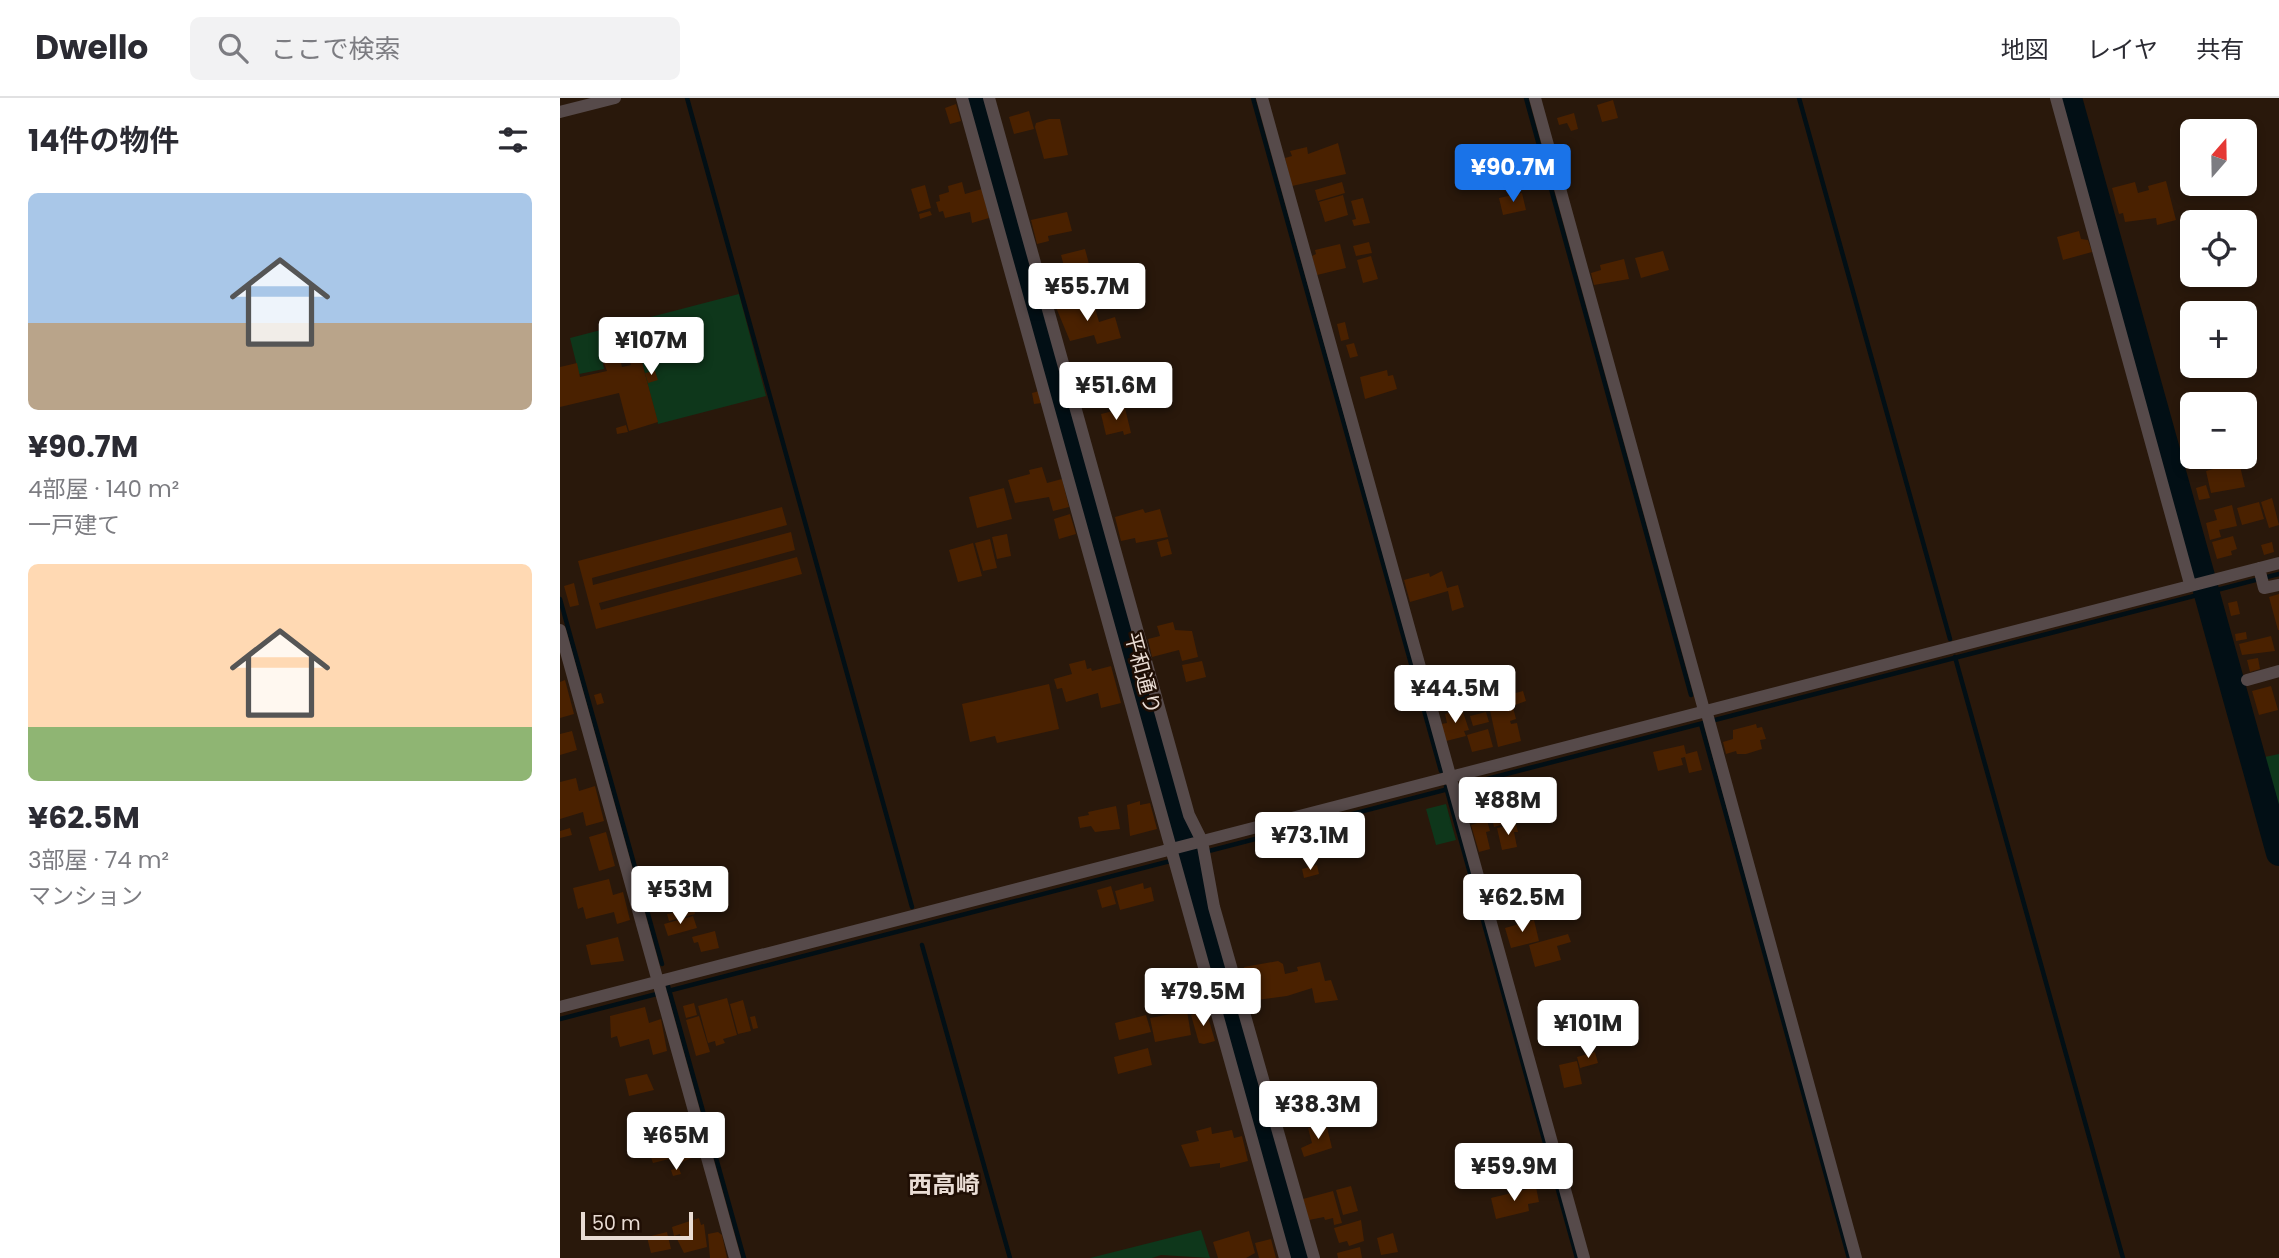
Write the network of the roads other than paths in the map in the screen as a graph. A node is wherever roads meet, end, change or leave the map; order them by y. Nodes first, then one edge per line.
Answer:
1 (615, 98) edge
2 (962, 98) edge
3 (989, 98) edge
4 (1262, 98) edge
5 (1535, 98) edge
6 (2056, 98) edge
7 (560, 112) edge
8 (2279, 563) edge
9 (2261, 575) junction
10 (2193, 584) junction
11 (2279, 584) edge
12 (560, 629) edge
13 (2279, 671) edge
14 (2247, 680) dead end
15 (1707, 716) junction
16 (1452, 784) junction
17 (1202, 847) junction
18 (1173, 854) junction
19 (660, 989) junction
20 (560, 1007) edge
21 (734, 1258) edge
22 (1285, 1258) edge
23 (1314, 1258) edge
24 (1584, 1258) edge
25 (1856, 1258) edge

1 - 7 street
2 - 18 street, 平和通り
3 - 17 street
4 - 16 street
5 - 15 street
6 - 10 street
8 - 9 street
9 - 10 street
9 - 11 street
10 - 15 street
12 - 19 street
13 - 14 street
15 - 16 street
15 - 25 street
16 - 17 street
16 - 24 street
17 - 18 street
17 - 23 street
18 - 19 street
18 - 22 street, 平和通り
19 - 20 street
19 - 21 street

